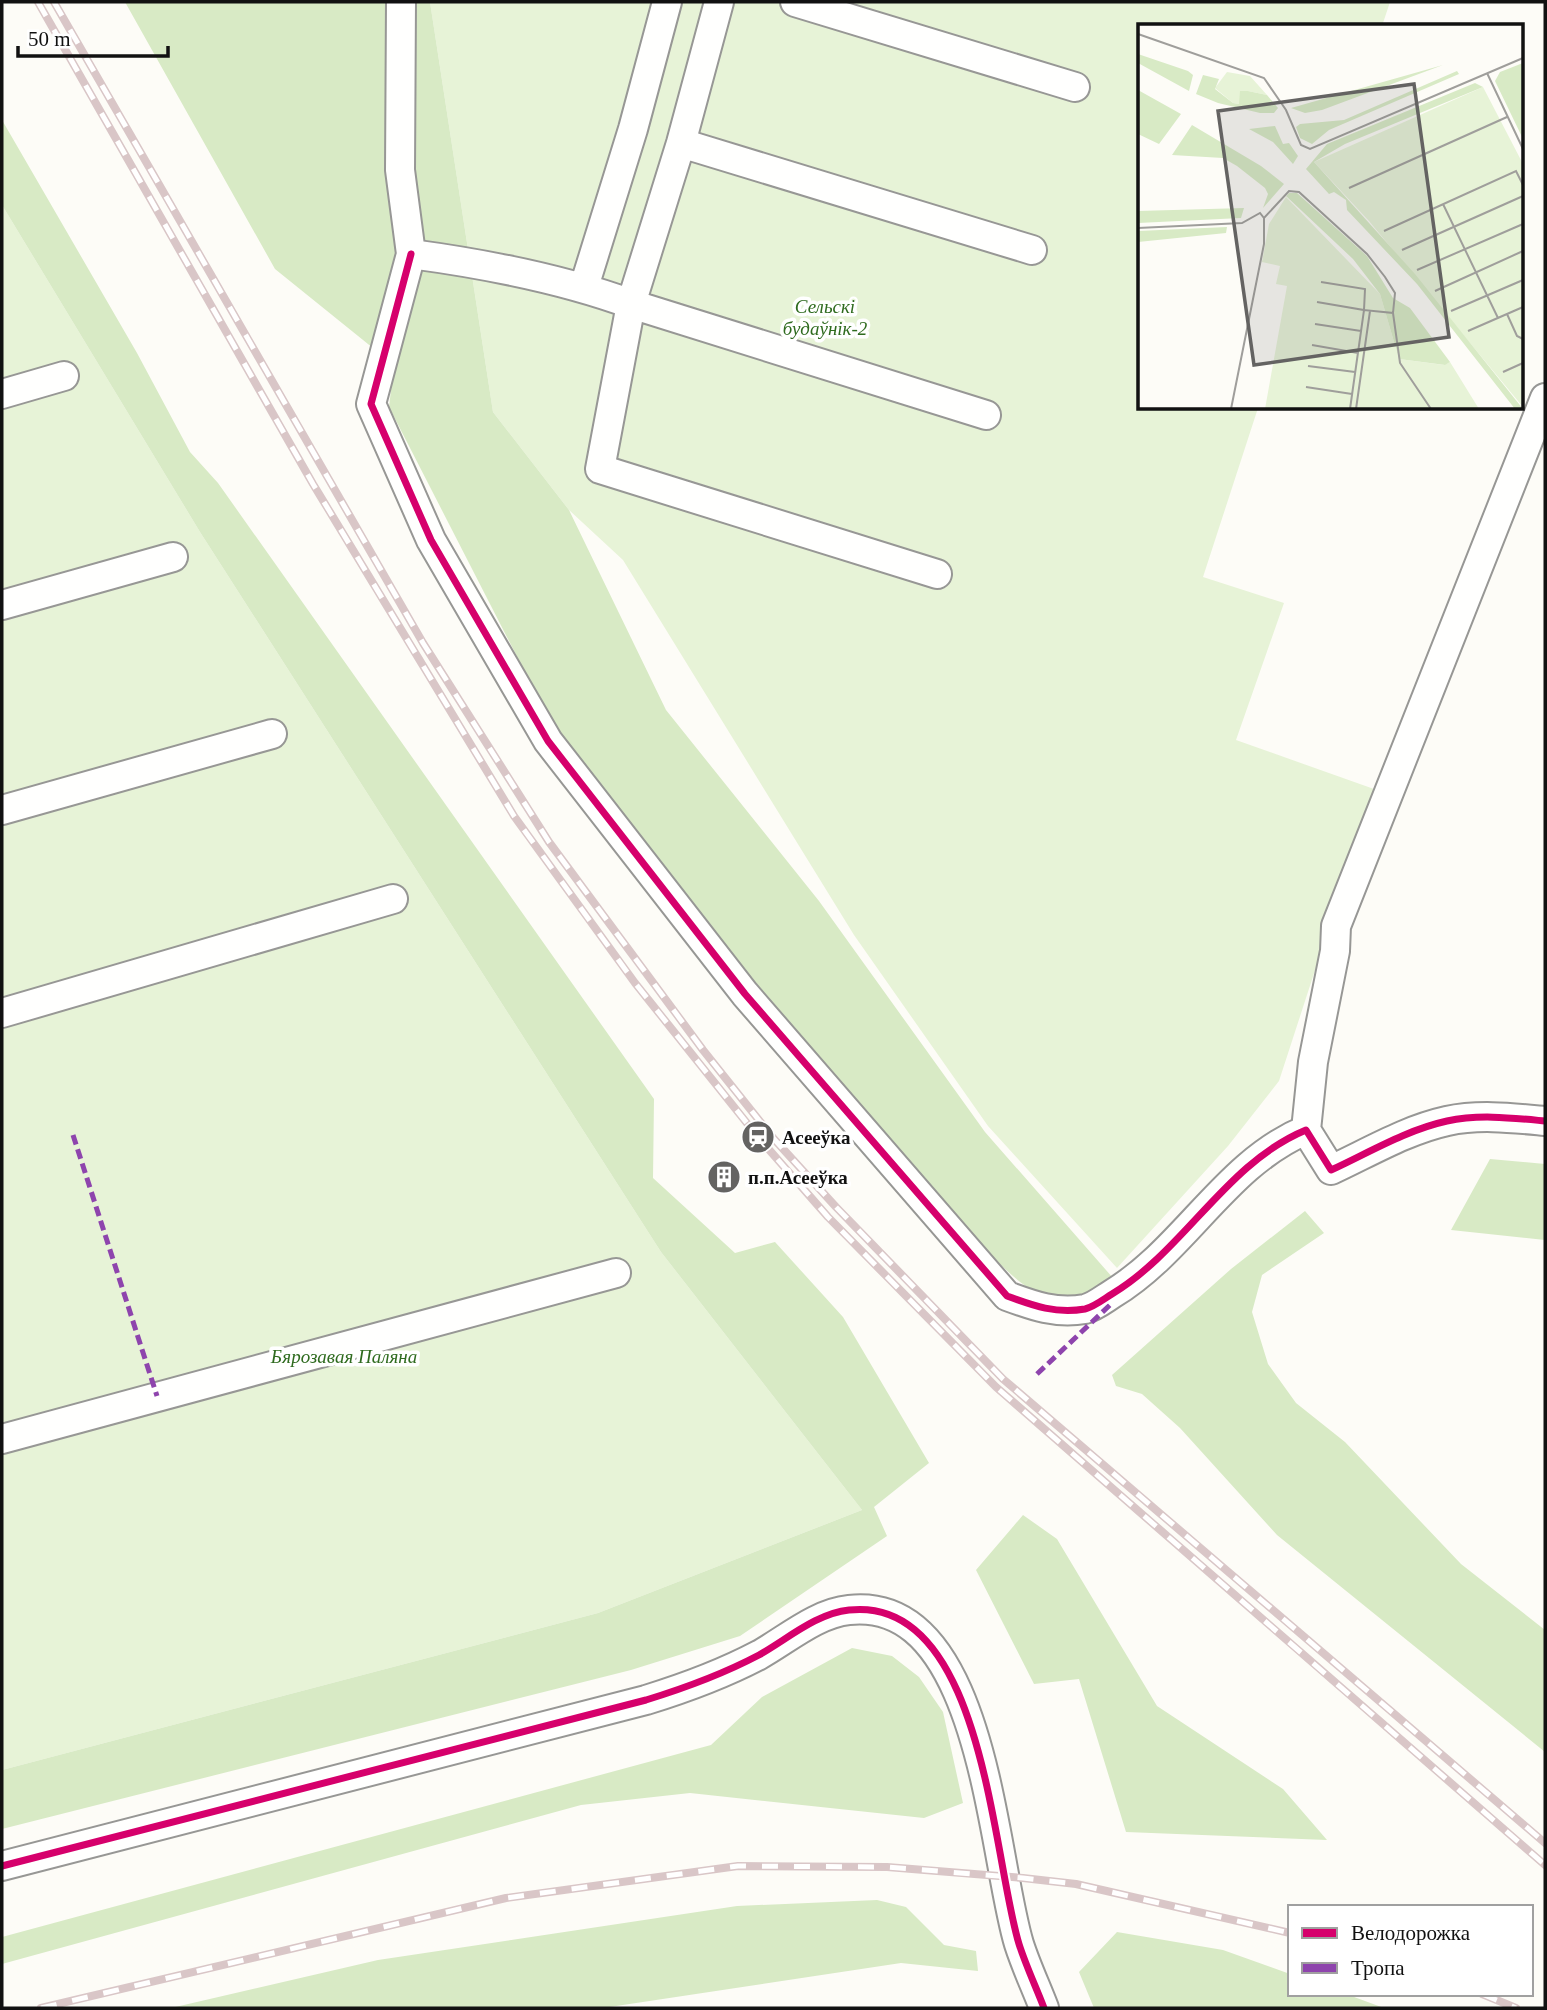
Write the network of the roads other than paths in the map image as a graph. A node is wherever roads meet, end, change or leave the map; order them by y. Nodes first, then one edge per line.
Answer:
1 (401, 2) edge
2 (667, 2) edge
3 (719, 2) edge
4 (795, 2) edge
5 (1075, 87) dead end
6 (681, 144) junction
7 (1032, 250) dead end
8 (411, 254) junction
9 (584, 287) junction
10 (631, 304) junction
11 (64, 376) dead end
12 (2, 394) edge
13 (1545, 398) edge
14 (986, 415) dead end
15 (173, 556) dead end
16 (937, 574) dead end
17 (2, 605) edge
18 (272, 734) dead end
19 (2, 810) edge
20 (393, 899) dead end
21 (2, 1013) edge
22 (1545, 1121) edge
23 (1306, 1130) junction
24 (616, 1273) dead end
25 (2, 1439) edge
26 (2, 1866) edge
27 (1044, 2008) edge

1 - 8 street
2 - 9 street
3 - 6 street
4 - 5 street
6 - 7 street
6 - 10 street
8 - 9 street
8 - 23 street
9 - 10 street
10 - 14 street
10 - 16 street
11 - 12 street
13 - 23 street
15 - 17 street
18 - 19 street
20 - 21 street
22 - 23 street
24 - 25 street
26 - 27 street

